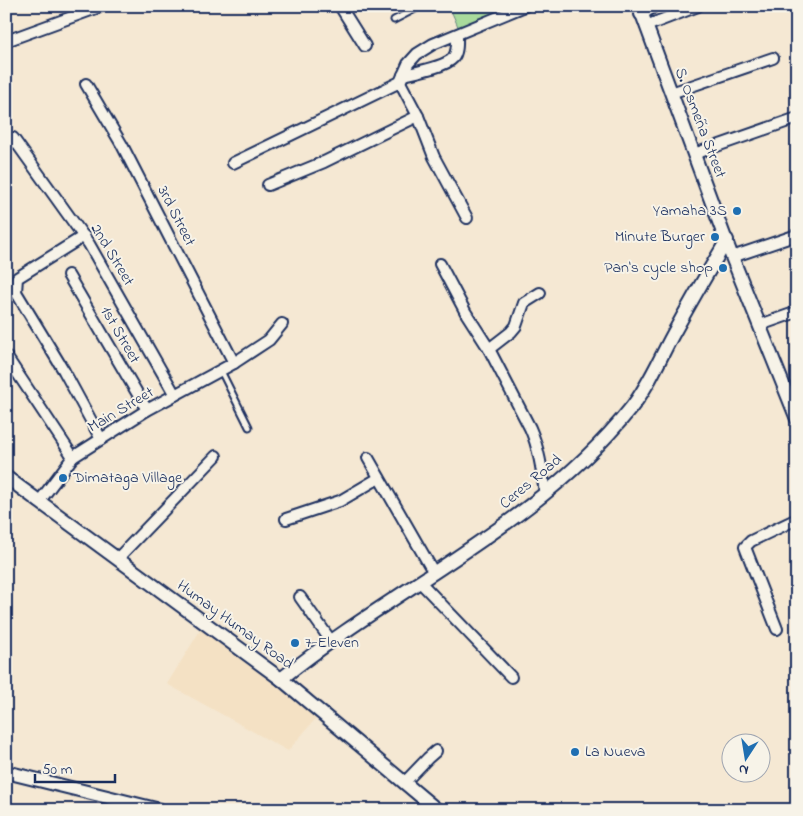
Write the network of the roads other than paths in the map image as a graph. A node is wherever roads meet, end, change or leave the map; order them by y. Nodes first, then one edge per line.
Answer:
1 (102, 6) edge
2 (340, 6) edge
3 (421, 6) edge
4 (524, 6) edge
5 (654, 6) edge
6 (698, 6) edge
7 (408, 9) edge
8 (642, 15) edge
9 (394, 20) dead end
10 (457, 35) junction
11 (6, 41) edge
12 (365, 46) dead end
13 (773, 58) dead end
14 (402, 78) junction
15 (86, 84) dead end
16 (671, 94) junction
17 (418, 116) junction
18 (797, 118) edge
19 (12, 138) dead end
20 (694, 154) junction
21 (233, 164) dead end
22 (268, 185) dead end
23 (467, 218) dead end
24 (797, 235) edge
25 (84, 236) junction
26 (727, 240) junction
27 (732, 257) junction
28 (440, 264) dead end
29 (68, 275) dead end
30 (540, 293) dead end
31 (797, 312) edge
32 (282, 324) dead end
33 (760, 325) junction
34 (489, 349) junction
35 (6, 356) edge
36 (234, 363) junction
37 (221, 371) junction
38 (175, 395) junction
39 (147, 410) junction
40 (797, 419) edge
41 (249, 427) dead end
42 (101, 439) junction
43 (216, 456) dead end
44 (73, 458) junction
45 (368, 458) dead end
46 (6, 477) edge
47 (380, 478) junction
48 (545, 492) junction
49 (39, 502) junction
50 (286, 519) dead end
51 (797, 519) edge
52 (117, 559) junction
53 (434, 573) junction
54 (420, 582) junction
55 (300, 597) dead end
56 (776, 629) dead end
57 (331, 641) junction
58 (511, 677) dead end
59 (281, 679) junction
60 (436, 751) dead end
61 (6, 772) edge
62 (404, 783) junction
63 (160, 810) edge
64 (436, 810) edge

1 - 11 street
2 - 12 street
3 - 7 lane
4 - 10 street
5 - 8 street
6 - 8 street
7 - 9 lane
8 - 16 street, S. Osmeña Street
10 - 14 street
10 - 14 street
13 - 16 street
14 - 17 street
14 - 21 street
15 - 36 street, 3rd Street
16 - 20 street, S. Osmeña Street
17 - 22 street
17 - 23 street
18 - 20 street
19 - 25 street, 2nd Street
20 - 26 street, S. Osmeña Street
24 - 27 street
25 - 38 street, 2nd Street
25 - 42 street
26 - 27 street, S. Osmeña Street
26 - 48 street, Ceres Road
27 - 33 street, S. Osmeña Street
28 - 34 street
29 - 39 street, 1st Street
30 - 34 street
31 - 33 street
32 - 36 street, Main Street
33 - 40 street, S. Osmeña Street
34 - 48 street
35 - 44 street
36 - 37 street, Main Street
37 - 38 street, Main Street
37 - 41 lane
38 - 39 street, Main Street
39 - 42 street, Main Street
42 - 44 street, Main Street
43 - 52 street
44 - 49 street, Main Street
45 - 47 street
46 - 49 street, Humay Humay Road
47 - 50 street
47 - 53 street
48 - 53 street, Ceres Road
49 - 52 street, Humay Humay Road
51 - 56 street
52 - 59 street, Humay Humay Road
53 - 54 street, Ceres Road
54 - 57 street, Ceres Road
54 - 58 street
55 - 57 street
57 - 59 street, Ceres Road
59 - 62 street, Humay Humay Road
60 - 62 street
61 - 63 street
62 - 64 street, Humay Humay Road

